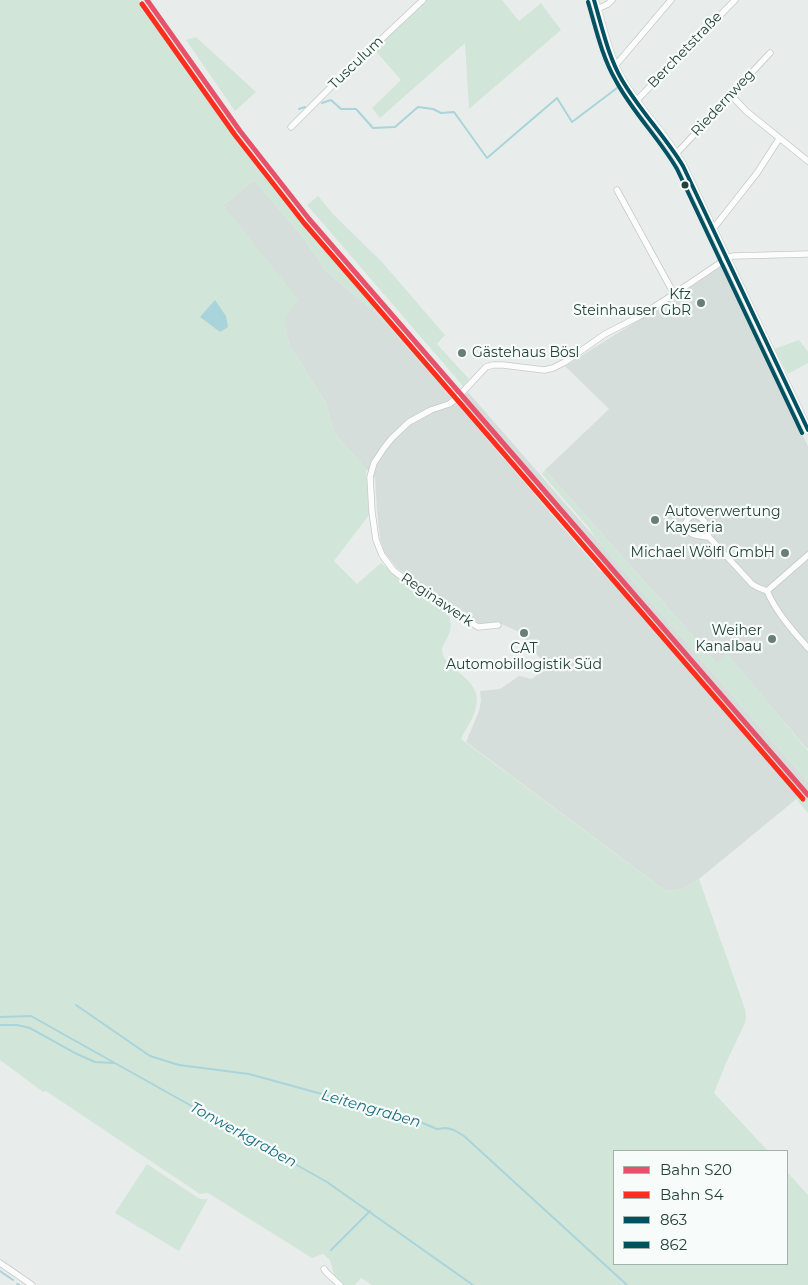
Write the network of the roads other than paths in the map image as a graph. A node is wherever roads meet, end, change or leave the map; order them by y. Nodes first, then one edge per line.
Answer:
1 (423, 0) edge
2 (594, 0) edge
3 (612, 0) edge
4 (671, 0) edge
5 (735, 0) edge
6 (597, 9) junction
7 (770, 53) dead end
8 (615, 66) junction
9 (731, 95) junction
10 (636, 101) junction
11 (291, 127) dead end
12 (779, 139) junction
13 (676, 154) junction
14 (808, 161) edge
15 (617, 190) dead end
16 (713, 230) junction
17 (808, 254) edge
18 (726, 259) junction
19 (674, 294) junction
20 (808, 430) edge
21 (709, 537) junction
22 (808, 555) edge
23 (767, 591) junction
24 (498, 624) dead end
25 (808, 648) edge
26 (0, 1263) edge
27 (324, 1269) dead end
28 (32, 1285) edge
29 (340, 1285) edge

1 - 11 street, Tusculum
2 - 6 street
3 - 6 street
4 - 8 street
5 - 10 street, Berchetstraße
6 - 8 street
7 - 9 street, Riedernweg
8 - 10 street
9 - 12 street
9 - 13 street, Riedernweg
10 - 13 street
12 - 14 street
12 - 16 street
13 - 16 street
15 - 19 street
16 - 18 street
17 - 18 street
18 - 19 street, Reginawerk
18 - 20 street
19 - 24 street, Reginawerk
21 - 21 street
21 - 23 street
22 - 23 street
23 - 25 street
26 - 28 street
27 - 29 street

